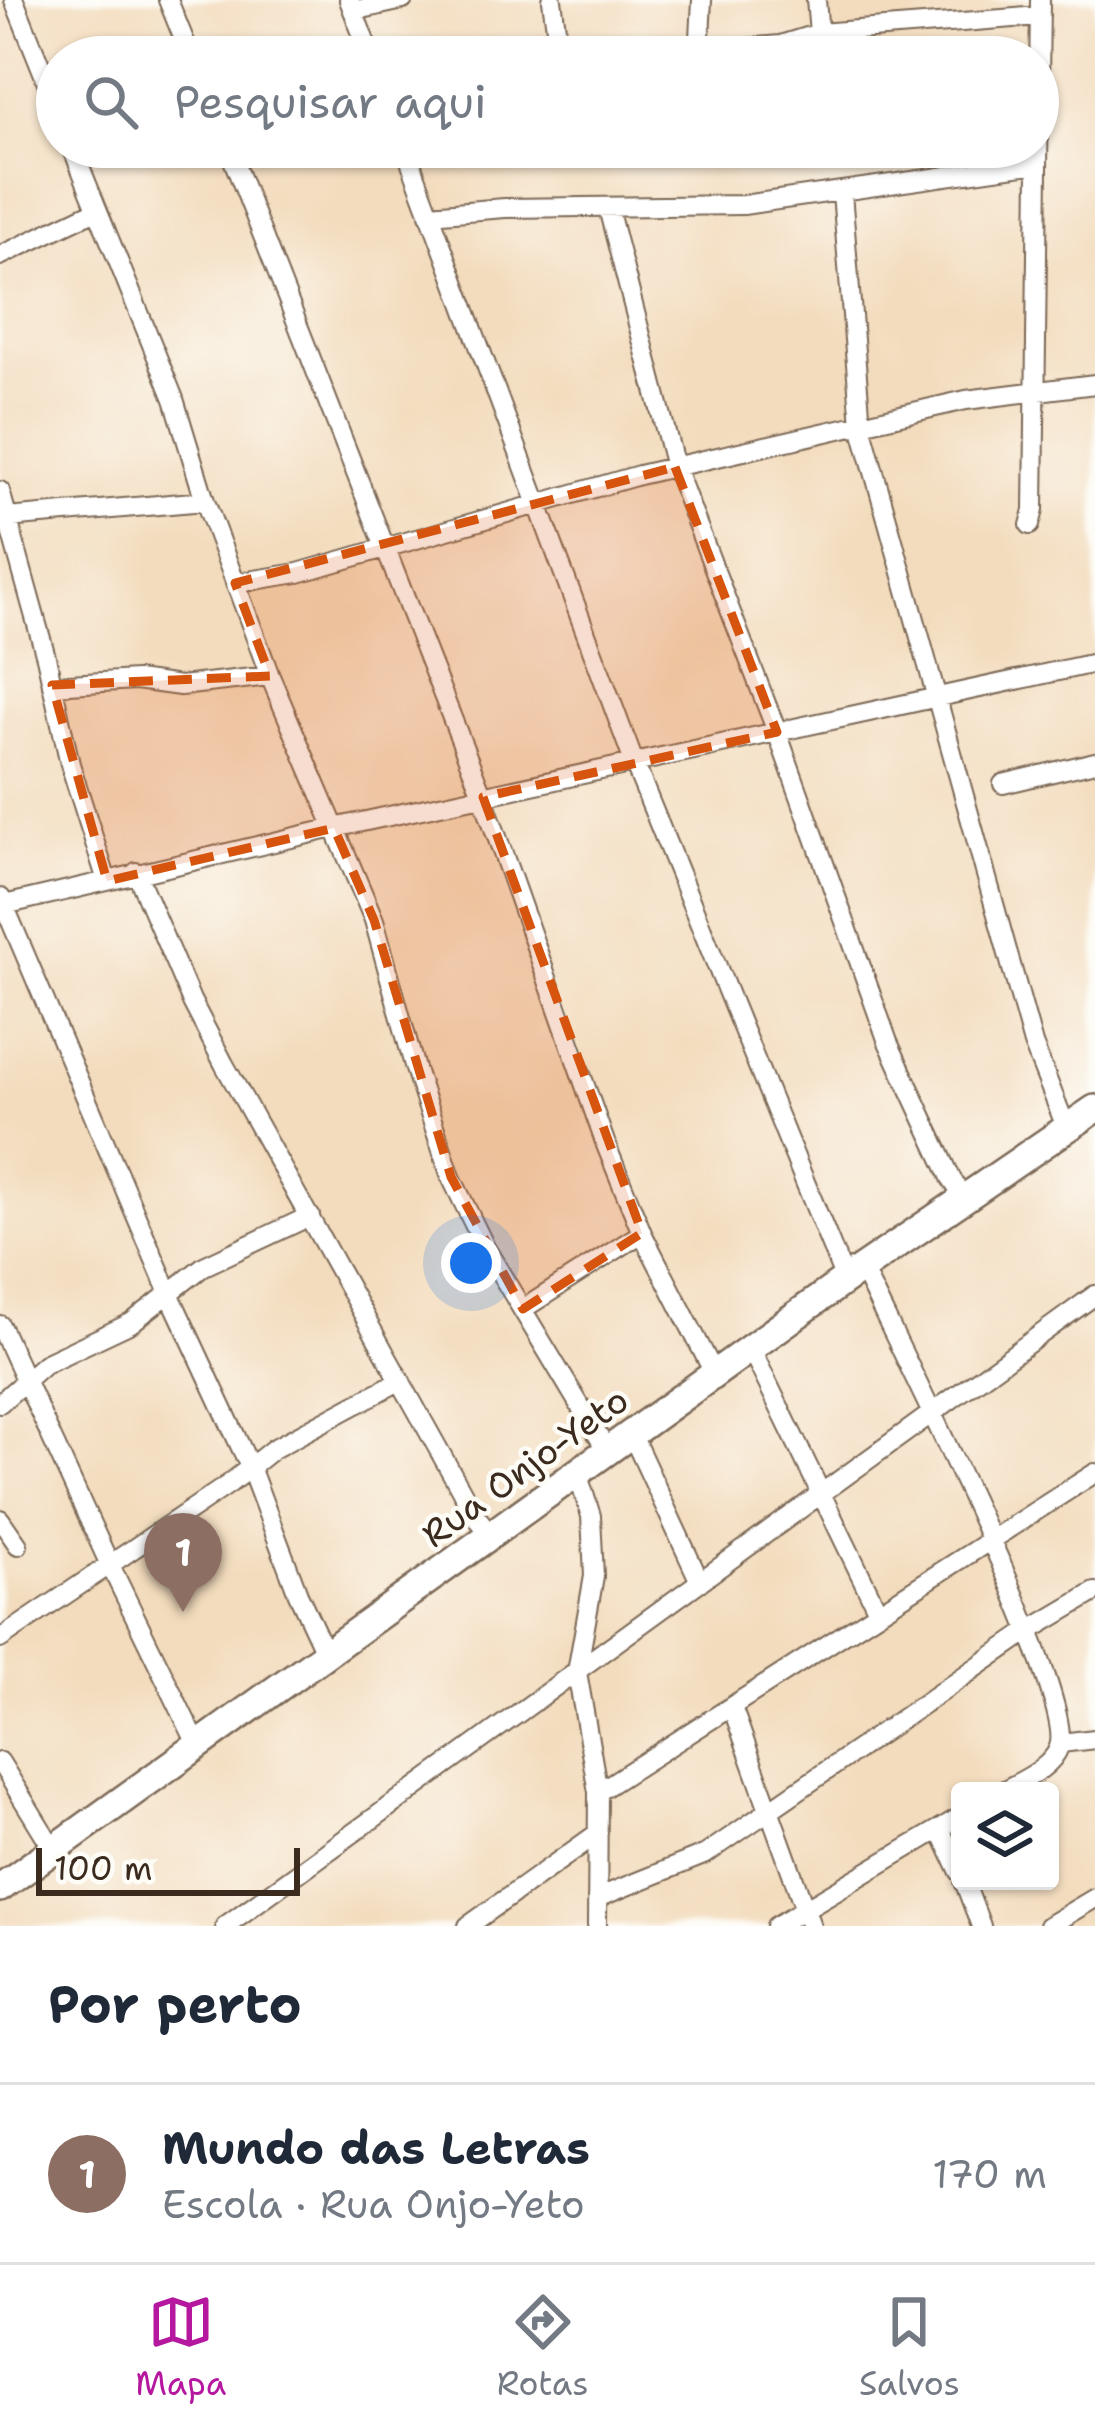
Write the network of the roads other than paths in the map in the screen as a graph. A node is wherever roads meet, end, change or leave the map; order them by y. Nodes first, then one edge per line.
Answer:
1 (14, 0) edge
2 (167, 0) edge
3 (404, 0) edge
4 (552, 0) edge
5 (702, 0) edge
6 (816, 0) edge
7 (351, 6) edge
8 (1040, 8) edge
9 (819, 33) junction
10 (182, 36) edge
11 (363, 36) edge
12 (557, 36) edge
13 (700, 36) edge
14 (809, 36) edge
15 (36, 55) edge
16 (80, 168) edge
17 (236, 168) edge
18 (413, 168) edge
19 (1005, 168) edge
20 (1038, 168) edge
21 (842, 193) junction
22 (608, 208) junction
23 (96, 210) junction
24 (429, 214) junction
25 (0, 256) edge
26 (1095, 384) edge
27 (1032, 389) junction
28 (861, 424) junction
29 (675, 467) junction
30 (0, 491) edge
31 (206, 501) junction
32 (537, 505) junction
33 (7, 518) junction
34 (1030, 525) dead end
35 (386, 548) junction
36 (235, 583) junction
37 (1095, 663) edge
38 (270, 676) junction
39 (52, 685) junction
40 (935, 696) junction
41 (777, 732) junction
42 (1095, 762) edge
43 (635, 765) junction
44 (1004, 784) dead end
45 (483, 797) junction
46 (334, 828) junction
47 (136, 872) junction
48 (107, 880) junction
49 (1, 903) edge
50 (1095, 1109) edge
51 (1066, 1127) junction
52 (964, 1198) junction
53 (310, 1216) junction
54 (642, 1233) junction
55 (854, 1274) junction
56 (169, 1293) junction
57 (1095, 1295) edge
58 (523, 1310) junction
59 (0, 1325) edge
60 (752, 1348) junction
61 (715, 1375) junction
62 (25, 1379) junction
63 (401, 1380) junction
64 (0, 1403) edge
65 (930, 1413) junction
66 (632, 1435) junction
67 (609, 1454) junction
68 (250, 1467) junction
69 (1095, 1473) edge
70 (578, 1475) junction
71 (823, 1493) junction
72 (0, 1519) edge
73 (492, 1536) junction
74 (991, 1540) junction
75 (18, 1545) dead end
76 (109, 1563) junction
77 (700, 1582) junction
78 (1095, 1592) edge
79 (878, 1611) junction
80 (1029, 1631) junction
81 (0, 1639) edge
82 (326, 1654) junction
83 (578, 1672) junction
84 (732, 1707) junction
85 (1095, 1738) edge
86 (1061, 1743) junction
87 (198, 1746) junction
88 (0, 1762) edge
89 (1018, 1782) edge
90 (598, 1792) junction
91 (768, 1810) junction
92 (951, 1822) edge
93 (940, 1829) junction
94 (598, 1833) junction
95 (54, 1850) junction
96 (951, 1853) edge
97 (0, 1888) edge
98 (967, 1890) edge
99 (597, 1898) junction
100 (1095, 1898) edge
101 (808, 1918) edge
102 (225, 1926) edge
103 (468, 1926) edge
104 (597, 1926) edge
105 (776, 1926) edge
106 (981, 1926) edge
107 (1048, 1926) edge

1 - 15 street
2 - 10 street
3 - 7 street
4 - 12 street
5 - 13 street
6 - 9 street
7 - 11 street
8 - 9 street
9 - 14 street
16 - 23 street
17 - 35 street
18 - 24 street
19 - 21 street
20 - 27 street
21 - 22 street
21 - 28 street
22 - 24 street
22 - 29 street
23 - 25 street
23 - 31 street
24 - 32 street
26 - 27 street
27 - 28 street
27 - 34 street
28 - 29 street
28 - 40 street
29 - 32 street
29 - 41 street
30 - 33 street
31 - 33 street
31 - 36 street
32 - 35 street
32 - 43 street
33 - 39 street
35 - 36 street
35 - 45 street
36 - 38 street
37 - 40 street
38 - 39 street
38 - 46 street
39 - 48 street
40 - 41 street
40 - 51 street
41 - 43 street
41 - 52 street
42 - 44 street
43 - 45 street
43 - 55 street
45 - 46 street
45 - 54 street
46 - 47 street
46 - 58 street
47 - 48 street
47 - 53 street
48 - 49 street
49 - 56 street
50 - 51 main road, Rua Onjo-Yeto
51 - 52 main road, Rua Onjo-Yeto
52 - 55 main road, Rua Onjo-Yeto
53 - 56 street
53 - 63 street
54 - 58 street
54 - 61 street
55 - 60 main road, Rua Onjo-Yeto
55 - 65 street
56 - 62 street
56 - 68 street
57 - 65 street
58 - 67 street
59 - 62 street
60 - 61 main road, Rua Onjo-Yeto
60 - 71 street
61 - 66 main road, Rua Onjo-Yeto
62 - 64 street
62 - 76 street
63 - 68 street
63 - 73 street
65 - 71 street
65 - 74 street
66 - 67 main road, Rua Onjo-Yeto
66 - 77 street
67 - 70 main road, Rua Onjo-Yeto
68 - 76 street
68 - 82 street
69 - 74 street
70 - 73 main road, Rua Onjo-Yeto
70 - 83 street
71 - 77 street
71 - 79 street
72 - 75 street
73 - 82 main road, Rua Onjo-Yeto
74 - 79 street
74 - 80 street
76 - 81 street
76 - 87 street
77 - 83 street
78 - 80 street
79 - 84 street
80 - 86 street
80 - 91 street
82 - 87 main road, Rua Onjo-Yeto
83 - 90 street
83 - 102 street
84 - 90 street
84 - 91 street
85 - 86 street
86 - 89 street
87 - 95 main road, Rua Onjo-Yeto
88 - 95 street
90 - 94 street
91 - 99 street
91 - 101 street
92 - 93 street
93 - 96 street
93 - 101 street
94 - 99 street
94 - 103 street
95 - 97 main road, Rua Onjo-Yeto
98 - 106 street
99 - 104 street
100 - 107 street
101 - 105 street

